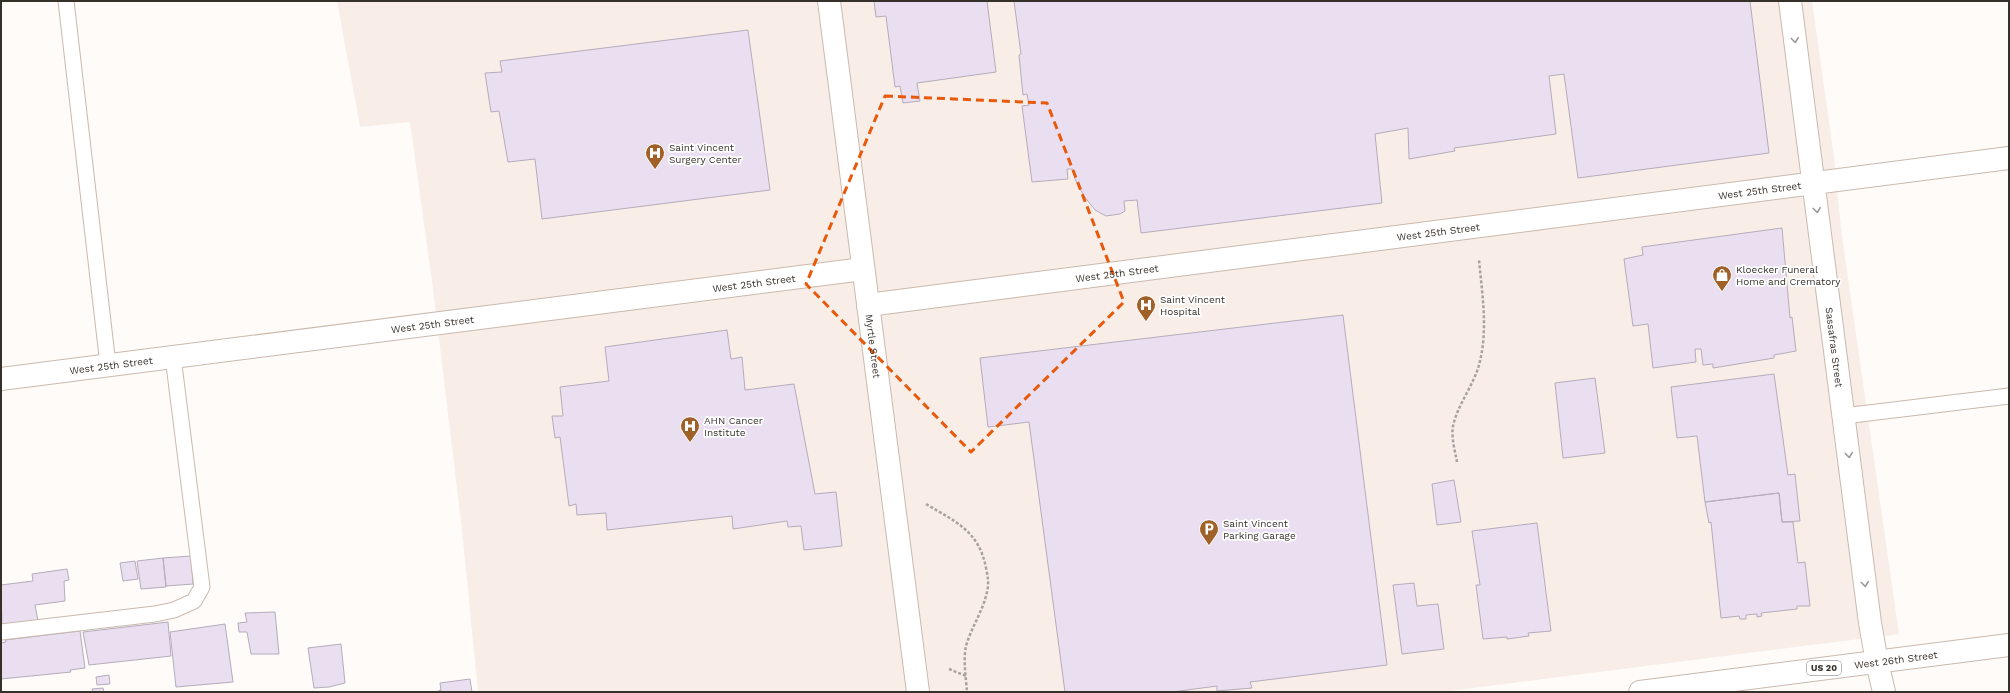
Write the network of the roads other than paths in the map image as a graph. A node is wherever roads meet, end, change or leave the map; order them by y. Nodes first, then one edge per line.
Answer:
1 (66, 1) edge
2 (829, 1) edge
3 (1790, 1) edge
4 (2009, 158) edge
5 (1814, 183) junction
6 (863, 269) junction
7 (868, 305) junction
8 (173, 357) junction
9 (108, 365) junction
10 (1, 379) edge
11 (2009, 396) edge
12 (1844, 416) junction
13 (1, 632) edge
14 (2009, 645) edge
15 (1878, 662) junction
16 (918, 692) edge
17 (1640, 692) edge
18 (1884, 692) edge

1 - 9 lane
2 - 6 street, Myrtle Street
3 -> 5 street, Sassafras Street
4 - 5 street, West 25th Street
5 - 7 street, West 25th Street
5 -> 12 street, Sassafras Street
6 - 7 street, Myrtle Street
6 - 8 street, West 25th Street
7 - 16 street, Myrtle Street
8 - 9 street, West 25th Street
8 - 13 lane
9 - 10 street, West 25th Street
11 - 12 lane
12 -> 15 street, Sassafras Street
14 - 15 street, West 26th Street / US 20
15 - 17 street, West 26th Street / US 20
15 - 18 street, Sassafras Street

